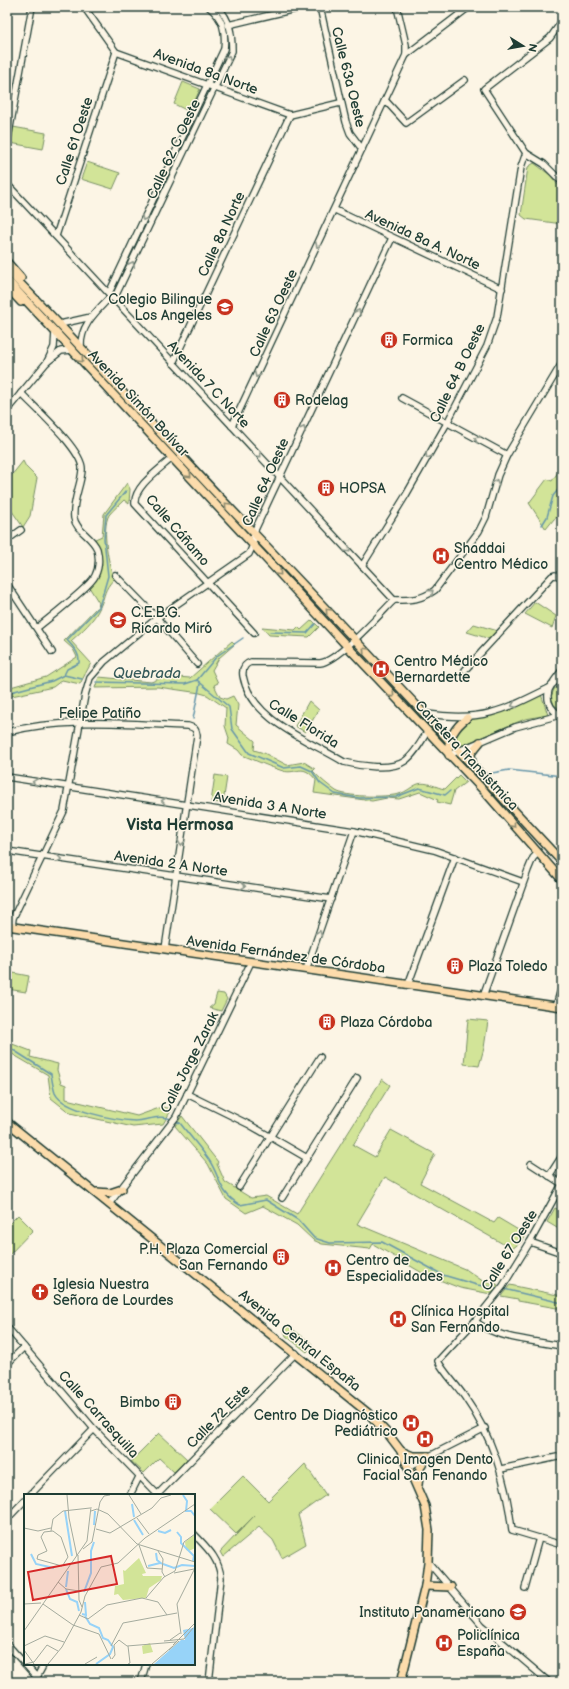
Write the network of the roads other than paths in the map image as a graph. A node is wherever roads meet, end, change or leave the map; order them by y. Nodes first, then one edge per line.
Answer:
1 (32, 7) edge
2 (84, 7) edge
3 (209, 7) edge
4 (218, 7) edge
5 (304, 7) edge
6 (320, 7) edge
7 (397, 7) edge
8 (468, 7) edge
9 (562, 21) edge
10 (227, 25) junction
11 (116, 52) junction
12 (406, 55) junction
13 (465, 80) dead end
14 (208, 84) junction
15 (215, 87) junction
16 (385, 100) junction
17 (340, 103) junction
18 (290, 115) junction
19 (7, 144) edge
20 (362, 149) junction
21 (526, 153) junction
22 (562, 182) edge
23 (7, 184) edge
24 (334, 210) junction
25 (56, 236) junction
26 (392, 238) junction
27 (7, 262) edge
28 (7, 270) edge
29 (7, 280) edge
30 (7, 288) edge
31 (502, 289) junction
32 (111, 296) junction
33 (35, 297) junction
34 (41, 317) junction
35 (91, 317) junction
36 (60, 324) junction
37 (55, 332) junction
38 (81, 347) junction
39 (72, 350) junction
40 (47, 362) junction
41 (173, 363) junction
42 (562, 363) edge
43 (21, 393) junction
44 (402, 398) dead end
45 (7, 410) edge
46 (447, 423) junction
47 (232, 426) junction
48 (507, 455) junction
49 (172, 458) junction
50 (280, 477) junction
51 (21, 530) dead end
52 (254, 532) junction
53 (7, 540) edge
54 (253, 545) junction
55 (362, 566) junction
56 (115, 575) dead end
57 (562, 577) edge
58 (7, 584) edge
59 (209, 584) junction
60 (394, 600) junction
61 (157, 618) junction
62 (37, 628) junction
63 (254, 633) dead end
64 (355, 639) junction
65 (347, 646) junction
66 (52, 652) dead end
67 (197, 664) dead end
68 (465, 670) dead end
69 (562, 670) edge
70 (562, 679) edge
71 (551, 686) junction
72 (427, 714) junction
73 (561, 715) edge
74 (467, 718) junction
75 (80, 723) junction
76 (7, 732) edge
77 (428, 732) junction
78 (450, 740) junction
79 (480, 742) junction
80 (459, 750) junction
81 (449, 755) junction
82 (472, 765) junction
83 (7, 777) edge
84 (69, 787) junction
85 (188, 804) junction
86 (354, 830) junction
87 (7, 851) edge
88 (538, 853) junction
89 (43, 857) junction
90 (455, 857) junction
91 (562, 862) edge
92 (176, 876) junction
93 (562, 880) edge
94 (523, 882) junction
95 (331, 899) junction
96 (9, 926) edge
97 (165, 949) junction
98 (251, 962) junction
99 (306, 970) junction
100 (408, 985) junction
101 (562, 986) edge
102 (483, 996) junction
103 (559, 1006) edge
104 (320, 1058) dead end
105 (357, 1078) dead end
106 (186, 1094) junction
107 (7, 1122) edge
108 (270, 1136) junction
109 (562, 1156) edge
110 (307, 1158) junction
111 (531, 1164) dead end
112 (549, 1176) junction
113 (562, 1184) edge
114 (239, 1187) dead end
115 (122, 1188) junction
116 (94, 1191) junction
117 (282, 1198) dead end
118 (109, 1204) junction
119 (530, 1242) junction
120 (562, 1253) edge
121 (475, 1321) junction
122 (7, 1327) edge
123 (562, 1346) edge
124 (24, 1347) junction
125 (296, 1353) junction
126 (7, 1364) edge
127 (485, 1428) junction
128 (94, 1429) junction
129 (401, 1451) junction
130 (428, 1456) junction
131 (562, 1456) edge
132 (408, 1467) junction
133 (501, 1469) junction
134 (139, 1477) junction
135 (417, 1487) junction
136 (31, 1494) edge
137 (130, 1494) edge
138 (156, 1494) edge
139 (158, 1494) edge
140 (24, 1501) edge
141 (7, 1518) edge
142 (195, 1535) edge
143 (539, 1538) junction
144 (562, 1545) edge
145 (428, 1562) junction
146 (425, 1586) junction
147 (451, 1587) junction
148 (525, 1588) dead end
149 (7, 1644) edge
150 (24, 1663) edge
151 (26, 1665) edge
152 (44, 1665) edge
153 (146, 1665) edge
154 (39, 1680) edge
155 (32, 1682) edge
156 (141, 1682) edge
157 (209, 1682) edge
158 (401, 1682) edge
159 (549, 1682) edge

1 - 19 street
2 - 11 street
3 - 10 street
4 - 10 street, Calle 62 C Oeste
5 - 10 street
6 - 17 street, Calle 63a Oeste
7 - 12 street
8 - 12 street, Calle 63a Oeste
9 - 21 street
10 - 14 street, Calle 62 C Oeste
15 -> 10 street, Calle 62 C Oeste
11 - 14 street, Avenida 8a Norte
11 - 25 street, Calle 61 Oeste
12 - 16 street, Calle 63a Oeste
13 - 16 street
14 - 15 street, Avenida 8a Norte
14 -> 32 street, Calle 62 C Oeste
15 - 18 street, Avenida 8a Norte
32 -> 15 street, Calle 62 C Oeste
16 - 20 street, Calle 63a Oeste
17 - 18 street
17 - 20 street, Calle 63a Oeste
18 - 41 street, Calle 8a Norte
20 - 24 street, Calle 63a Oeste
21 - 22 street
21 - 31 street, Calle 64 B Oeste
23 - 25 street, Avenida 7 C Norte
24 - 26 street, Avenida 8a A. Norte
24 -> 47 street, Calle 63 Oeste
25 - 32 street, Avenida 7 C Norte
26 - 31 street, Avenida 8a A. Norte
50 -> 26 street, Calle 64 Oeste
27 - 33 main road
28 - 33 main road, Avenida Simón Bolívar
29 - 34 main road, Avenida Simón Bolívar
30 - 34 main road
31 - 46 street, Calle 64 B Oeste
32 - 35 street, Calle 62 C Oeste
32 - 41 street, Avenida 7 C Norte
33 - 36 main road, Avenida Simón Bolívar
34 - 37 main road, Avenida Simón Bolívar
35 - 36 street
35 - 38 street, Calle 62 C Oeste
36 - 38 main road, Avenida Simón Bolívar
37 - 39 main road, Avenida Simón Bolívar
37 - 40 street
52 -> 38 main road, Avenida Simón Bolívar
39 - 40 street
39 -> 49 main road, Avenida Simón Bolívar
40 - 43 street
41 - 47 street, Avenida 7 C Norte
42 - 48 street
43 - 45 street
43 - 62 street
44 - 46 street
48 -> 46 street
46 -> 55 street, Calle 64 B Oeste
47 -> 50 street, Avenida 7 C Norte
60 -> 48 street
49 -> 54 main road, Avenida Simón Bolívar
49 - 59 street, Calle Cáñamo
50 - 52 street, Calle 64 Oeste
50 -> 55 street, Avenida 7 C Norte
51 - 53 street
52 - 54 street, Calle 64 Oeste
64 -> 52 main road, Carretera Transístmica
54 - 59 street, Calle 64 Oeste
54 -> 65 main road, Carretera Transístmica
55 - 60 street, Avenida 7 C Norte
56 - 61 street
57 - 68 street
58 - 62 street
59 - 61 street, Calle 64 Oeste
59 - 63 street
60 - 64 street
61 - 67 street
61 - 75 street, Calle 64 Oeste
62 - 66 street
64 - 65 street
72 -> 64 main road, Carretera Transístmica
65 -> 77 main road, Carretera Transístmica
65 - 77 street, Calle Florida
69 - 71 street
70 - 71 street
71 - 73 street
71 -> 74 street
72 - 74 street
72 - 78 main road, Carretera Transístmica
73 - 79 street
74 - 78 main road
75 - 76 street, Felipe Patiño
75 - 84 street
75 - 85 street, Felipe Patiño
77 - 81 main road, Carretera Transístmica
78 - 80 main road, Carretera Transístmica
78 - 81 main road
79 - 80 street
79 - 82 main road
80 - 81 street
80 - 82 main road, Carretera Transístmica
81 -> 88 main road, Carretera Transístmica
82 - 91 main road, Carretera Transístmica
84 -> 83 street, Avenida 3 A Norte
85 -> 84 street, Avenida 3 A Norte
84 - 89 street
85 - 86 street, Avenida 3 A Norte
85 -> 92 street
86 - 90 street, Avenida 3 A Norte
86 - 95 street
87 - 89 street, Avenida 2 A Norte
88 - 93 main road, Carretera Transístmica
88 - 94 street
89 -> 92 street, Avenida 2 A Norte
89 - 96 street
90 - 94 street, Avenida 3 A Norte
90 - 100 street
92 -> 95 street, Avenida 2 A Norte
92 - 97 street
94 - 102 street
99 -> 95 street
96 - 97 main road, Avenida Fernández de Córdoba
97 - 98 main road, Avenida Fernández de Córdoba
98 - 99 main road, Avenida Fernández de Córdoba
98 - 106 street, Calle Jorge Zarak
99 - 100 main road, Avenida Fernández de Córdoba
100 - 102 main road, Avenida Fernández de Córdoba
101 - 103 street
102 - 103 main road, Avenida Fernández de Córdoba
104 - 108 street
105 - 110 street
106 - 108 street
106 - 115 street, Calle Jorge Zarak
107 - 116 main road, Avenida Central España
108 - 110 street
108 - 114 street
109 - 112 street
110 - 117 street
111 - 112 street
112 - 113 street
113 - 119 street, Calle 67 Oeste
115 - 116 main road
115 - 118 street, Calle Jorge Zarak
116 - 118 main road, Avenida Central España
118 - 125 main road, Avenida Central España
119 - 120 street
119 - 121 street, Calle 67 Oeste
121 - 123 street
121 - 127 street, Calle 67 Oeste
122 - 124 street, Calle Carrasquilla
124 - 126 street
124 - 128 street, Calle Carrasquilla
125 - 129 main road, Avenida Central España
125 - 139 street, Calle 72 Este
127 - 130 street
127 - 133 street
128 - 134 street, Calle Carrasquilla
128 - 136 street
129 - 130 main road
129 - 132 main road, Avenida Central España
130 - 132 street
130 - 135 main road
131 - 133 street
132 - 135 main road, Avenida Central España
133 - 143 street
134 - 137 street
134 - 138 street, Calle Carrasquilla
135 - 145 main road, Avenida Central España
140 - 141 street
142 - 157 street
143 - 144 street
143 - 148 street
145 - 146 main road, Avenida Central España
145 - 147 street
146 - 147 main road
146 - 158 main road, Avenida Central España
147 - 159 street
149 - 150 street
151 - 154 street
152 - 154 street
153 - 156 street
154 - 155 street

